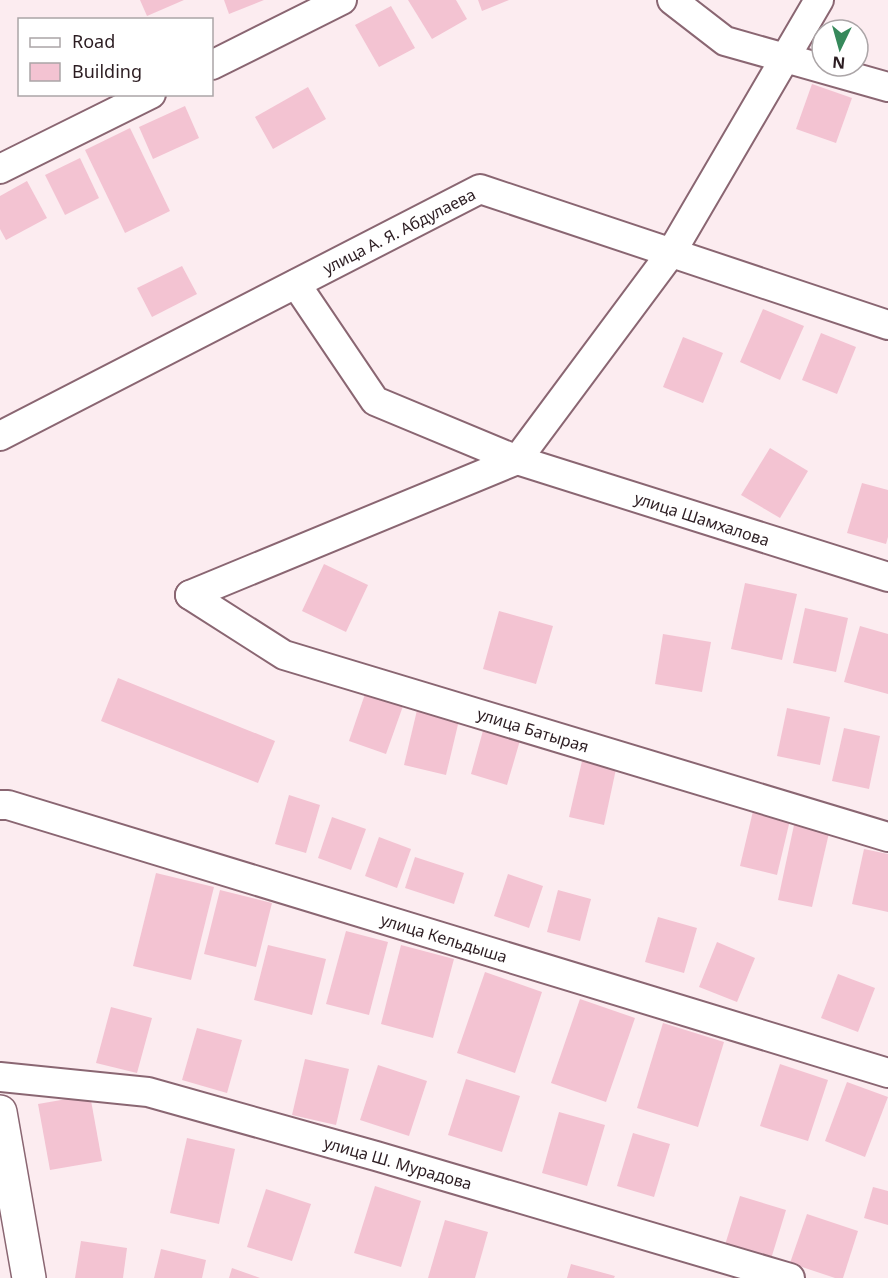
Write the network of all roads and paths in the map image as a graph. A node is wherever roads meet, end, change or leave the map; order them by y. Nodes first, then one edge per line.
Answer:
1 (342, 0) edge
2 (672, 0) edge
3 (819, 0) edge
4 (786, 58) junction
5 (213, 64) edge
6 (888, 87) edge
7 (147, 96) edge
8 (0, 169) edge
9 (671, 253) junction
10 (296, 284) junction
11 (888, 325) edge
12 (0, 436) edge
13 (517, 460) junction
14 (888, 577) edge
15 (0, 805) edge
16 (888, 837) edge
17 (888, 1073) edge
18 (0, 1077) edge
19 (0, 1112) edge
20 (10, 1222) edge
21 (28, 1278) edge
22 (790, 1278) edge

1 - 5 street
2 - 4 street
3 - 4 street
4 - 6 street
4 - 9 street
7 - 8 street
9 - 10 street, улица А. Я. Абдулаева
9 - 11 street, улица А. Я. Абдулаева
9 - 13 street
10 - 12 street, улица А. Я. Абдулаева
10 - 13 street, улица Шамхалова
13 - 14 street, улица Шамхалова
13 - 16 street, улица Батырая
15 - 17 street, улица Кельдыша
18 - 22 street, улица Ш. Мурадова
19 - 20 main road
20 - 21 main road

